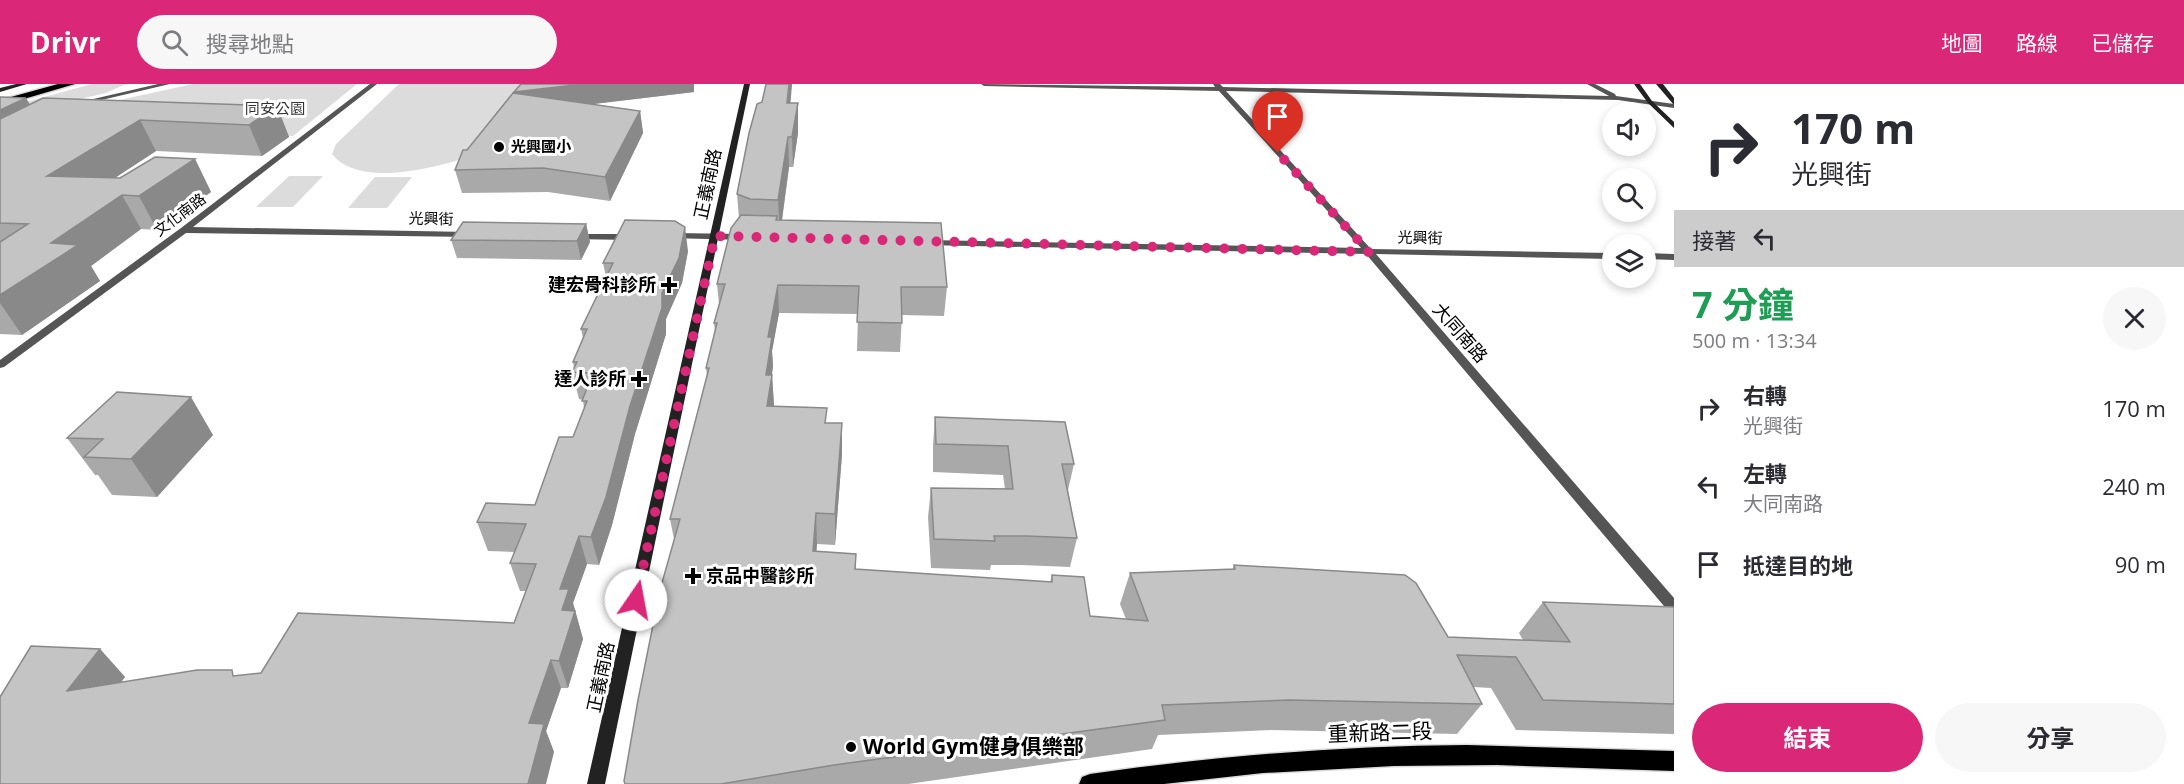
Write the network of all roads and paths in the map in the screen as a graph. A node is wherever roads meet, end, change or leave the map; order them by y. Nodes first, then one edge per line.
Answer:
1 (24, 84) edge
2 (34, 84) edge
3 (51, 84) edge
4 (62, 84) edge
5 (70, 84) edge
6 (134, 84) edge
7 (167, 84) edge
8 (374, 84) edge
9 (747, 84) edge
10 (984, 84) edge
11 (1590, 84) edge
12 (1637, 84) edge
13 (1659, 84) edge
14 (1218, 87) edge
15 (111, 96) junction
16 (0, 97) edge
17 (1618, 98) junction
18 (1650, 102) joint
19 (1656, 102) edge
20 (1674, 104) edge
21 (68, 106) edge
22 (1656, 108) edge
23 (83, 112) edge
24 (1674, 126) edge
25 (184, 230) junction
26 (483, 235) edge
27 (656, 236) edge
28 (715, 236) junction
29 (565, 237) edge
30 (645, 237) edge
31 (761, 238) edge
32 (921, 243) edge
33 (1369, 252) junction
34 (1602, 255) edge
35 (1656, 256) edge
36 (1674, 257) edge
37 (0, 365) edge
38 (1674, 609) edge
39 (1674, 761) edge
40 (596, 784) edge
41 (1090, 784) edge

1 - 16 street
2 - 16 highway
3 - 16 highway
4 - 16 street
5 - 16 highway
6 - 15 street
7 - 15 street
8 - 25 street, 文化南路
9 - 28 street, 正義南路
10 - 14 street
11 - 17 street
12 - 18 street
13 - 20 street
14 - 17 street
14 - 33 street, 大同南路
15 - 21 street
15 - 23 street
17 - 18 street
19 - 20 street
22 - 24 street
25 - 26 street, 光興街
25 - 37 street, 文化南路
27 - 28 street
28 - 31 street
28 - 40 street, 正義南路
29 - 30 street
32 - 33 street, 光興街
33 - 34 street, 光興街
33 - 38 street, 大同南路
35 - 36 street
39 - 41 main road, 重新路二段

